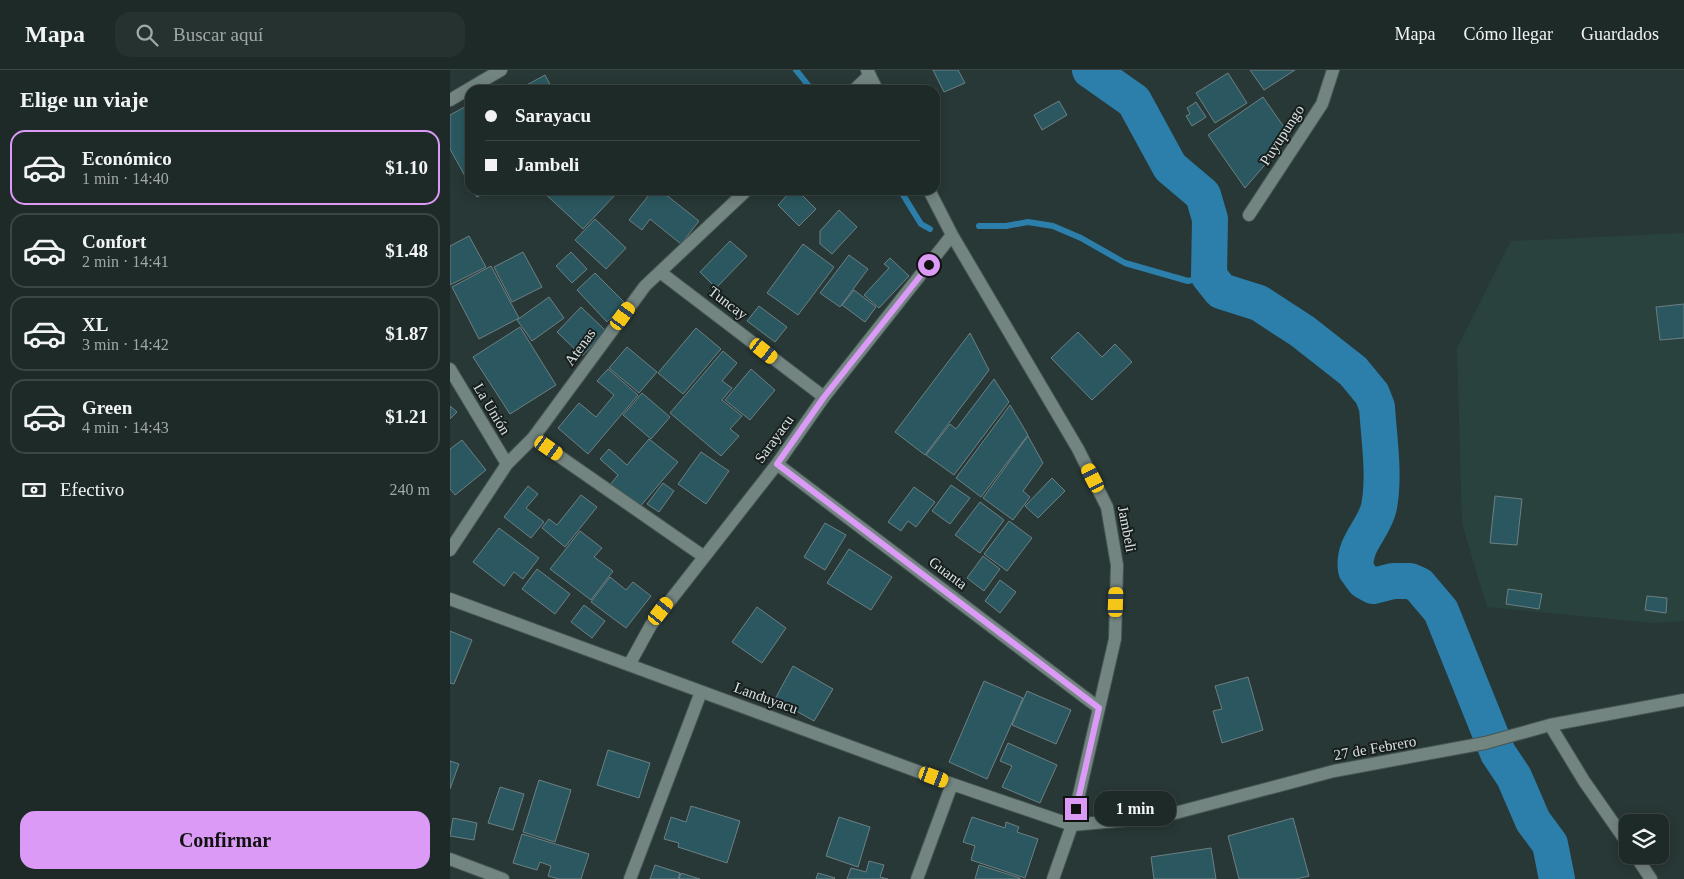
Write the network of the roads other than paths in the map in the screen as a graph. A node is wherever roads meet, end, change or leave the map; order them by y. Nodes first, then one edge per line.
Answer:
1 (500, 70) edge
2 (1334, 70) edge
3 (868, 72) edge
4 (475, 85) edge
5 (858, 85) edge
6 (874, 85) edge
7 (465, 91) edge
8 (450, 100) edge
9 (742, 195) edge
10 (932, 195) edge
11 (1249, 215) dead end
12 (952, 236) junction
13 (660, 272) junction
14 (450, 369) edge
15 (824, 397) junction
16 (533, 438) junction
17 (507, 464) junction
18 (777, 464) junction
19 (450, 550) edge
20 (704, 556) junction
21 (450, 600) edge
22 (629, 665) junction
23 (701, 692) junction
24 (1684, 700) edge
25 (1099, 708) junction
26 (1550, 725) junction
27 (952, 784) junction
28 (1072, 825) junction
29 (1619, 831) edge
30 (450, 859) edge
31 (1641, 864) edge
32 (504, 879) edge
33 (630, 879) edge
34 (917, 879) edge
35 (1053, 879) edge
36 (1651, 879) edge

1 - 4 street
2 - 11 street, Puyupungo
3 - 5 street
3 - 6 street
7 - 8 street
9 - 13 street, Atenas
10 - 12 street, Jambeli
12 - 15 street, Sarayacu
12 - 25 street, Jambeli
13 - 15 street, Tuncay
13 - 16 street, Atenas
14 - 17 street, La Unión
15 - 18 street, Sarayacu
16 - 17 street, Atenas
16 - 20 street
17 - 19 street, Atenas
18 - 20 street, Sarayacu
18 - 25 street, Guanta
20 - 22 street, Sarayacu
21 - 22 street, Landuyacu
22 - 23 street, Landuyacu
23 - 27 street, Landuyacu
23 - 33 street
24 - 26 street, 27 de Febrero
25 - 28 street, Jambeli
26 - 28 street, 27 de Febrero
26 - 29 street
27 - 28 street, Landuyacu
27 - 34 street
28 - 35 street, Jambeli
30 - 32 street
31 - 36 street

